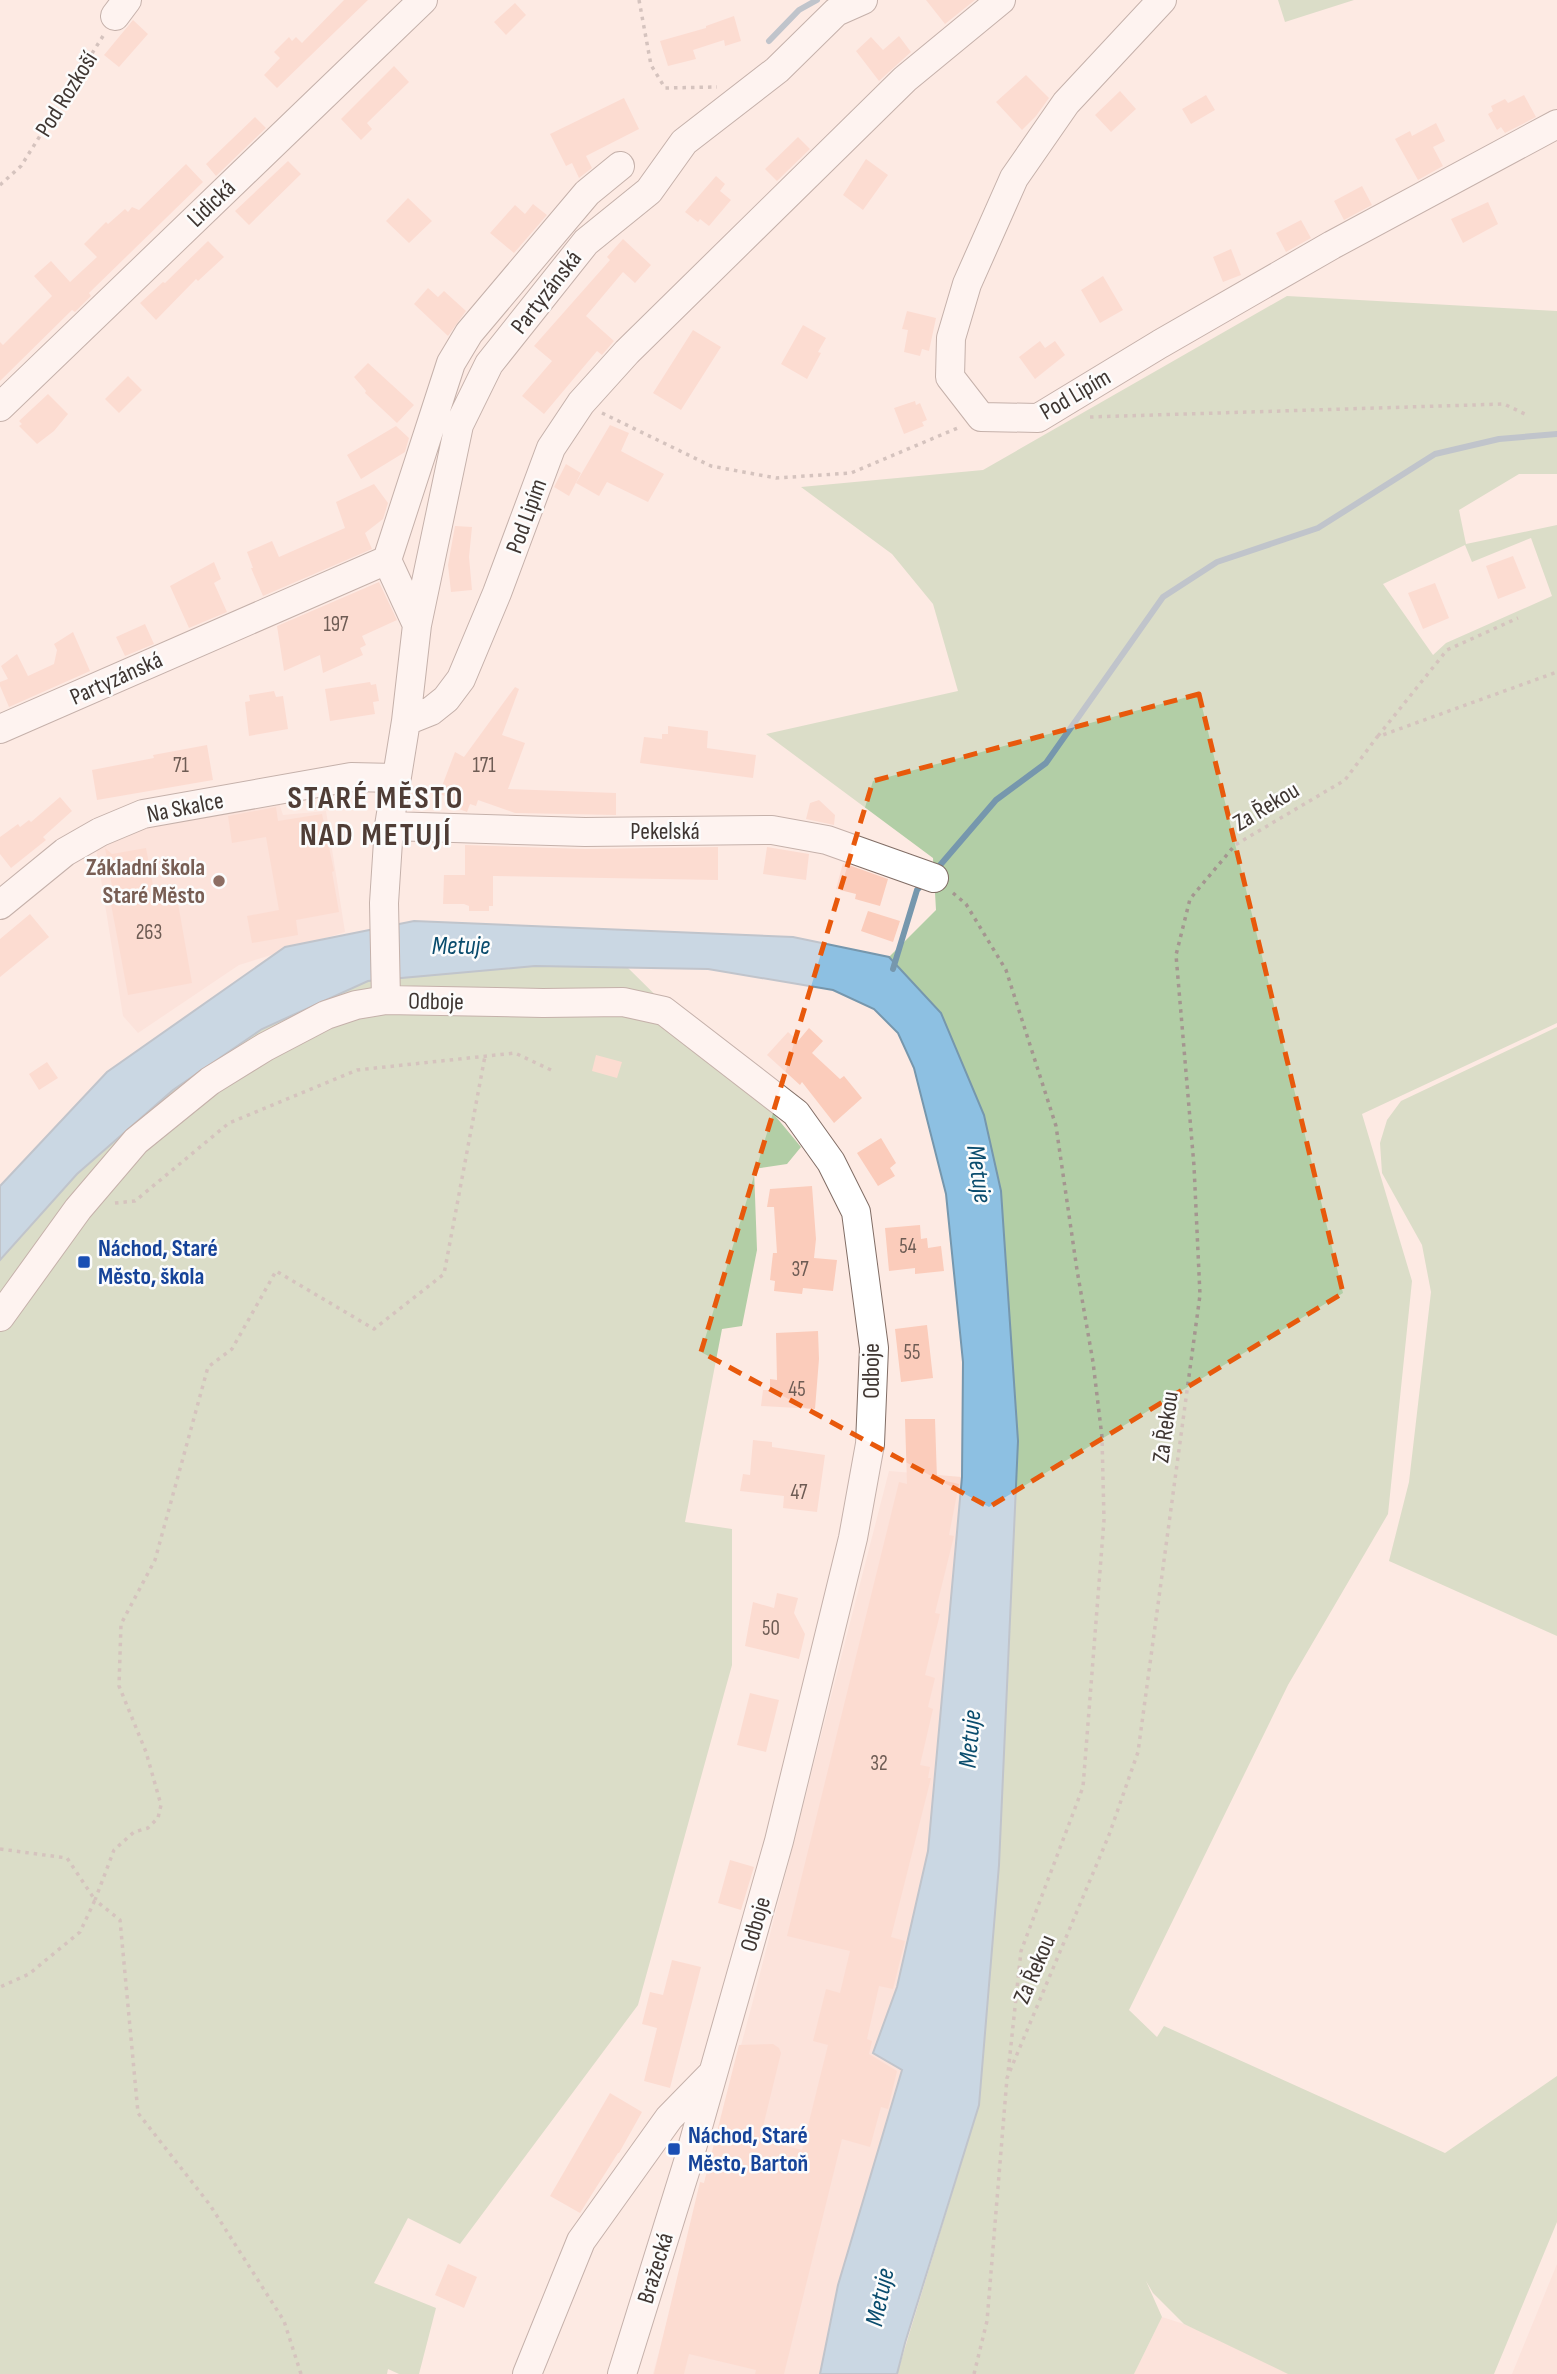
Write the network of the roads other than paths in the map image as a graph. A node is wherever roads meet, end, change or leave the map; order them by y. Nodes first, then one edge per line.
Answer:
1 (423, 0) edge
2 (863, 0) edge
3 (1001, 0) edge
4 (1162, 0) edge
5 (1557, 124) edge
6 (620, 166) dead end
7 (0, 407) edge
8 (387, 560) junction
9 (417, 625) junction
10 (406, 721) junction
11 (0, 729) edge
12 (395, 778) junction
13 (388, 826) junction
14 (934, 878) road end
15 (0, 905) edge
16 (386, 992) junction
17 (0, 1317) edge
18 (713, 2074) junction
19 (688, 2162) joint
20 (527, 2374) edge
21 (622, 2374) edge

1 - 7 street, Lidická
2 - 9 street, Partyzánská
3 - 10 street, Pod Lipím
4 - 5 street, Pod Lipím
6 - 8 street, Partyzánská
8 - 9 street
8 - 11 street, Partyzánská
9 - 10 street, Partyzánská
10 - 12 street, Partyzánská
12 - 13 street, Partyzánská
12 - 15 street, Na Skalce
13 - 14 street, Pekelská
13 - 16 street, Partyzánská
16 - 17 street, Odboje
16 - 18 street, Odboje
18 - 19 street, Odboje
18 - 20 street, Odboje
19 - 21 street, Bražecká

